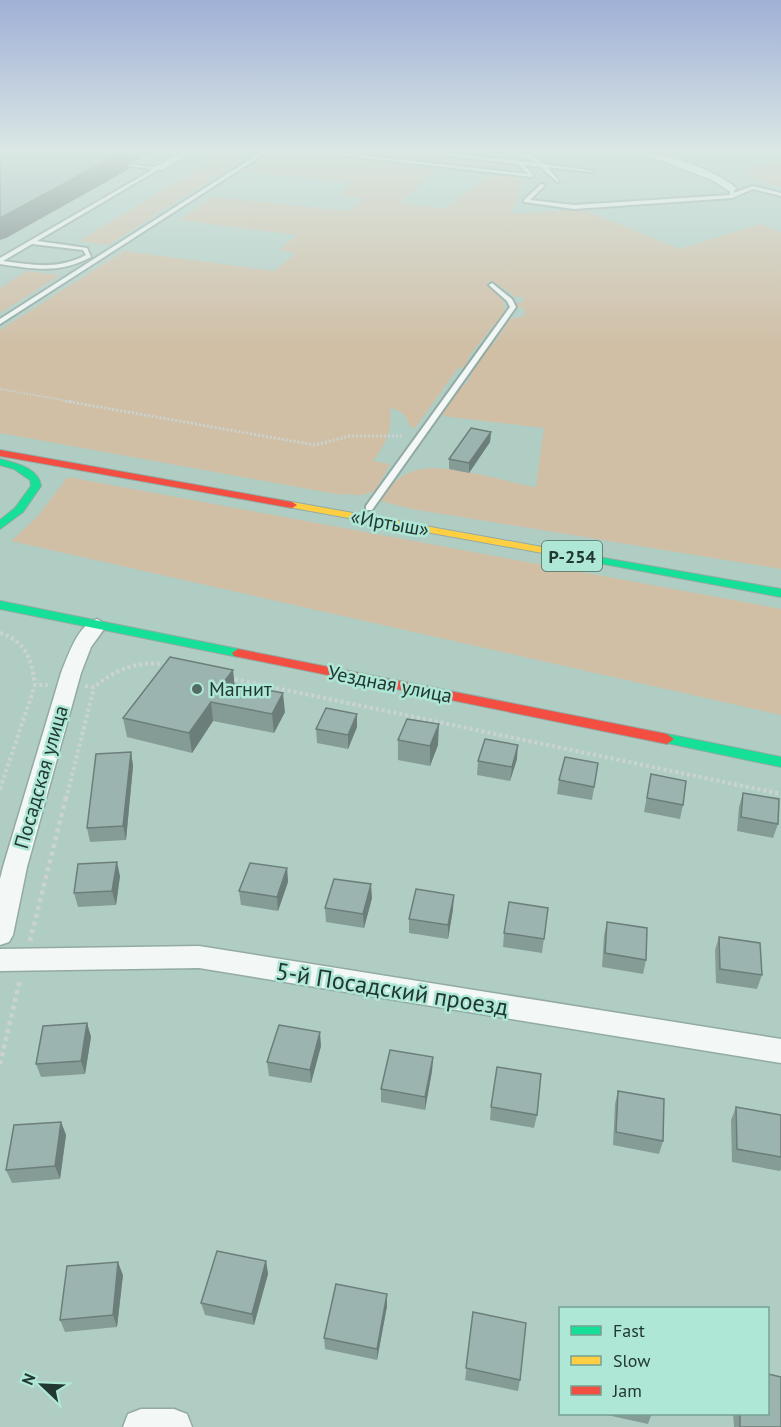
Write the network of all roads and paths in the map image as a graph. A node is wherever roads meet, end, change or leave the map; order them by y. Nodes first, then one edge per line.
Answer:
1 (74, 218) edge
2 (163, 218) edge
3 (32, 242) junction
4 (0, 261) edge
5 (492, 285) dead end
6 (0, 322) edge
7 (0, 389) edge
8 (425, 432) junction
9 (0, 441) edge
10 (0, 453) edge
11 (0, 462) edge
12 (369, 508) junction
13 (0, 526) edge
14 (781, 581) edge
15 (781, 593) edge
16 (0, 605) edge
17 (97, 625) junction
18 (0, 633) edge
19 (172, 665) edge
20 (219, 675) edge
21 (67, 685) junction
22 (35, 686) junction
23 (94, 687) junction
24 (781, 762) edge
25 (0, 789) edge
26 (781, 795) edge
27 (8, 867) edge
28 (0, 935) edge
29 (12, 960) edge
30 (781, 1052) edge
31 (0, 1064) edge
32 (141, 1427) edge
33 (174, 1427) edge

1 - 3 lane
2 - 6 lane
3 - 4 lane
3 - 4 lane
5 - 8 lane
7 - 8 path
8 - 12 lane
9 - 12 main road, «Иртыш» / Р-254
10 - 15 main road, «Иртыш» / Р-254
11 - 13 main road
12 - 14 main road, «Иртыш» / Р-254
16 - 17 main road, Уездная улица
17 - 21 street, Посадская улица
17 - 24 main road, Уездная улица
18 - 22 path
19 - 23 path
20 - 26 path
21 - 22 path
21 - 23 path
21 - 27 street, Посадская улица
22 - 25 path
23 - 29 path
27 - 28 street, Посадская улица
29 - 30 street, 5-й Посадский проезд
29 - 31 path
32 - 33 street

